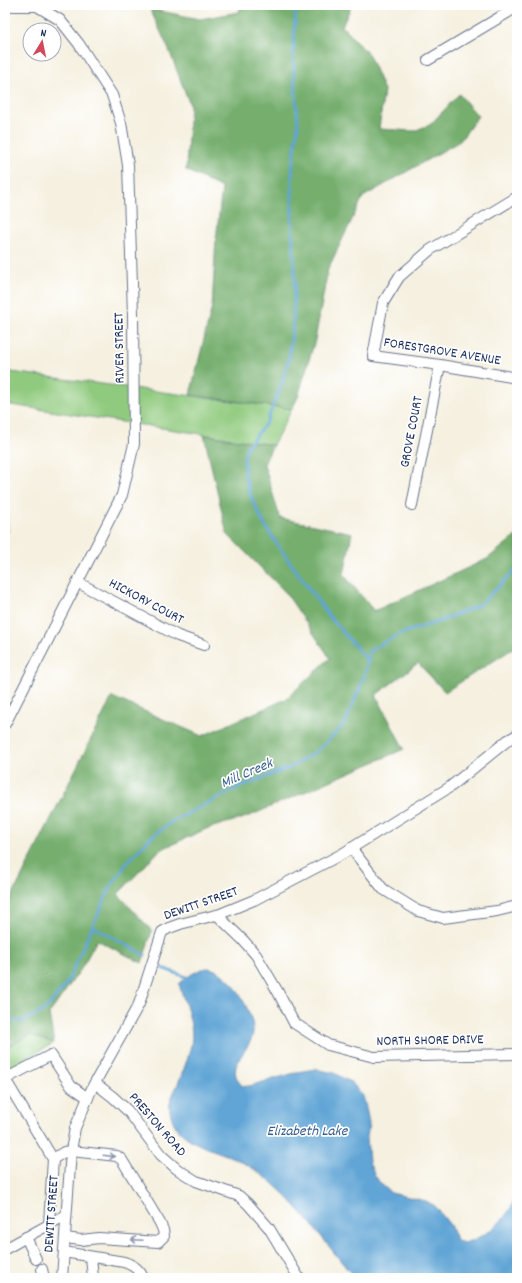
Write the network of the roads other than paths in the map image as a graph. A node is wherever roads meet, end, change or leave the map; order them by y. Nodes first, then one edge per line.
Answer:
1 (5, 6) edge
2 (517, 7) edge
3 (428, 60) dead end
4 (517, 198) edge
5 (440, 365) junction
6 (517, 378) edge
7 (412, 505) dead end
8 (77, 582) junction
9 (204, 645) dead end
10 (5, 724) edge
11 (517, 734) edge
12 (351, 848) junction
13 (517, 906) edge
14 (217, 915) junction
15 (517, 1054) edge
16 (5, 1079) edge
17 (95, 1083) junction
18 (88, 1098) junction
19 (71, 1151) junction
20 (52, 1159) junction
21 (66, 1215) junction
22 (49, 1224) junction
23 (26, 1237) junction
24 (65, 1238) junction
25 (5, 1249) edge
26 (64, 1252) junction
27 (91, 1257) junction
28 (36, 1259) dead end
29 (62, 1278) edge
30 (93, 1278) edge
31 (143, 1278) edge
32 (299, 1278) edge

1 - 8 street, RIVER STREET
2 - 3 street
4 - 5 street, FORESTGROVE AVENUE
5 - 6 street, FORESTGROVE AVENUE
5 - 7 street, GROVE COURT
8 - 9 street, HICKORY COURT
8 - 10 street, RIVER STREET
11 - 12 street, DEWITT STREET
12 - 13 street
12 - 14 street, DEWITT STREET
14 - 15 street, NORTH SHORE DRIVE
14 - 17 street, DEWITT STREET
16 - 18 street
16 - 20 street
17 - 18 street, DEWITT STREET
17 - 32 street, PRESTON ROAD
18 - 19 street, DEWITT STREET
19 - 20 street
19 - 21 street, DEWITT STREET
19 -> 24 street
20 - 22 street
21 - 22 street
21 - 24 street, DEWITT STREET
22 - 23 street
23 - 25 street
23 - 28 street
24 - 26 street, DEWITT STREET
26 - 27 street
26 - 29 street, DEWITT STREET
27 - 30 street
27 - 31 street

